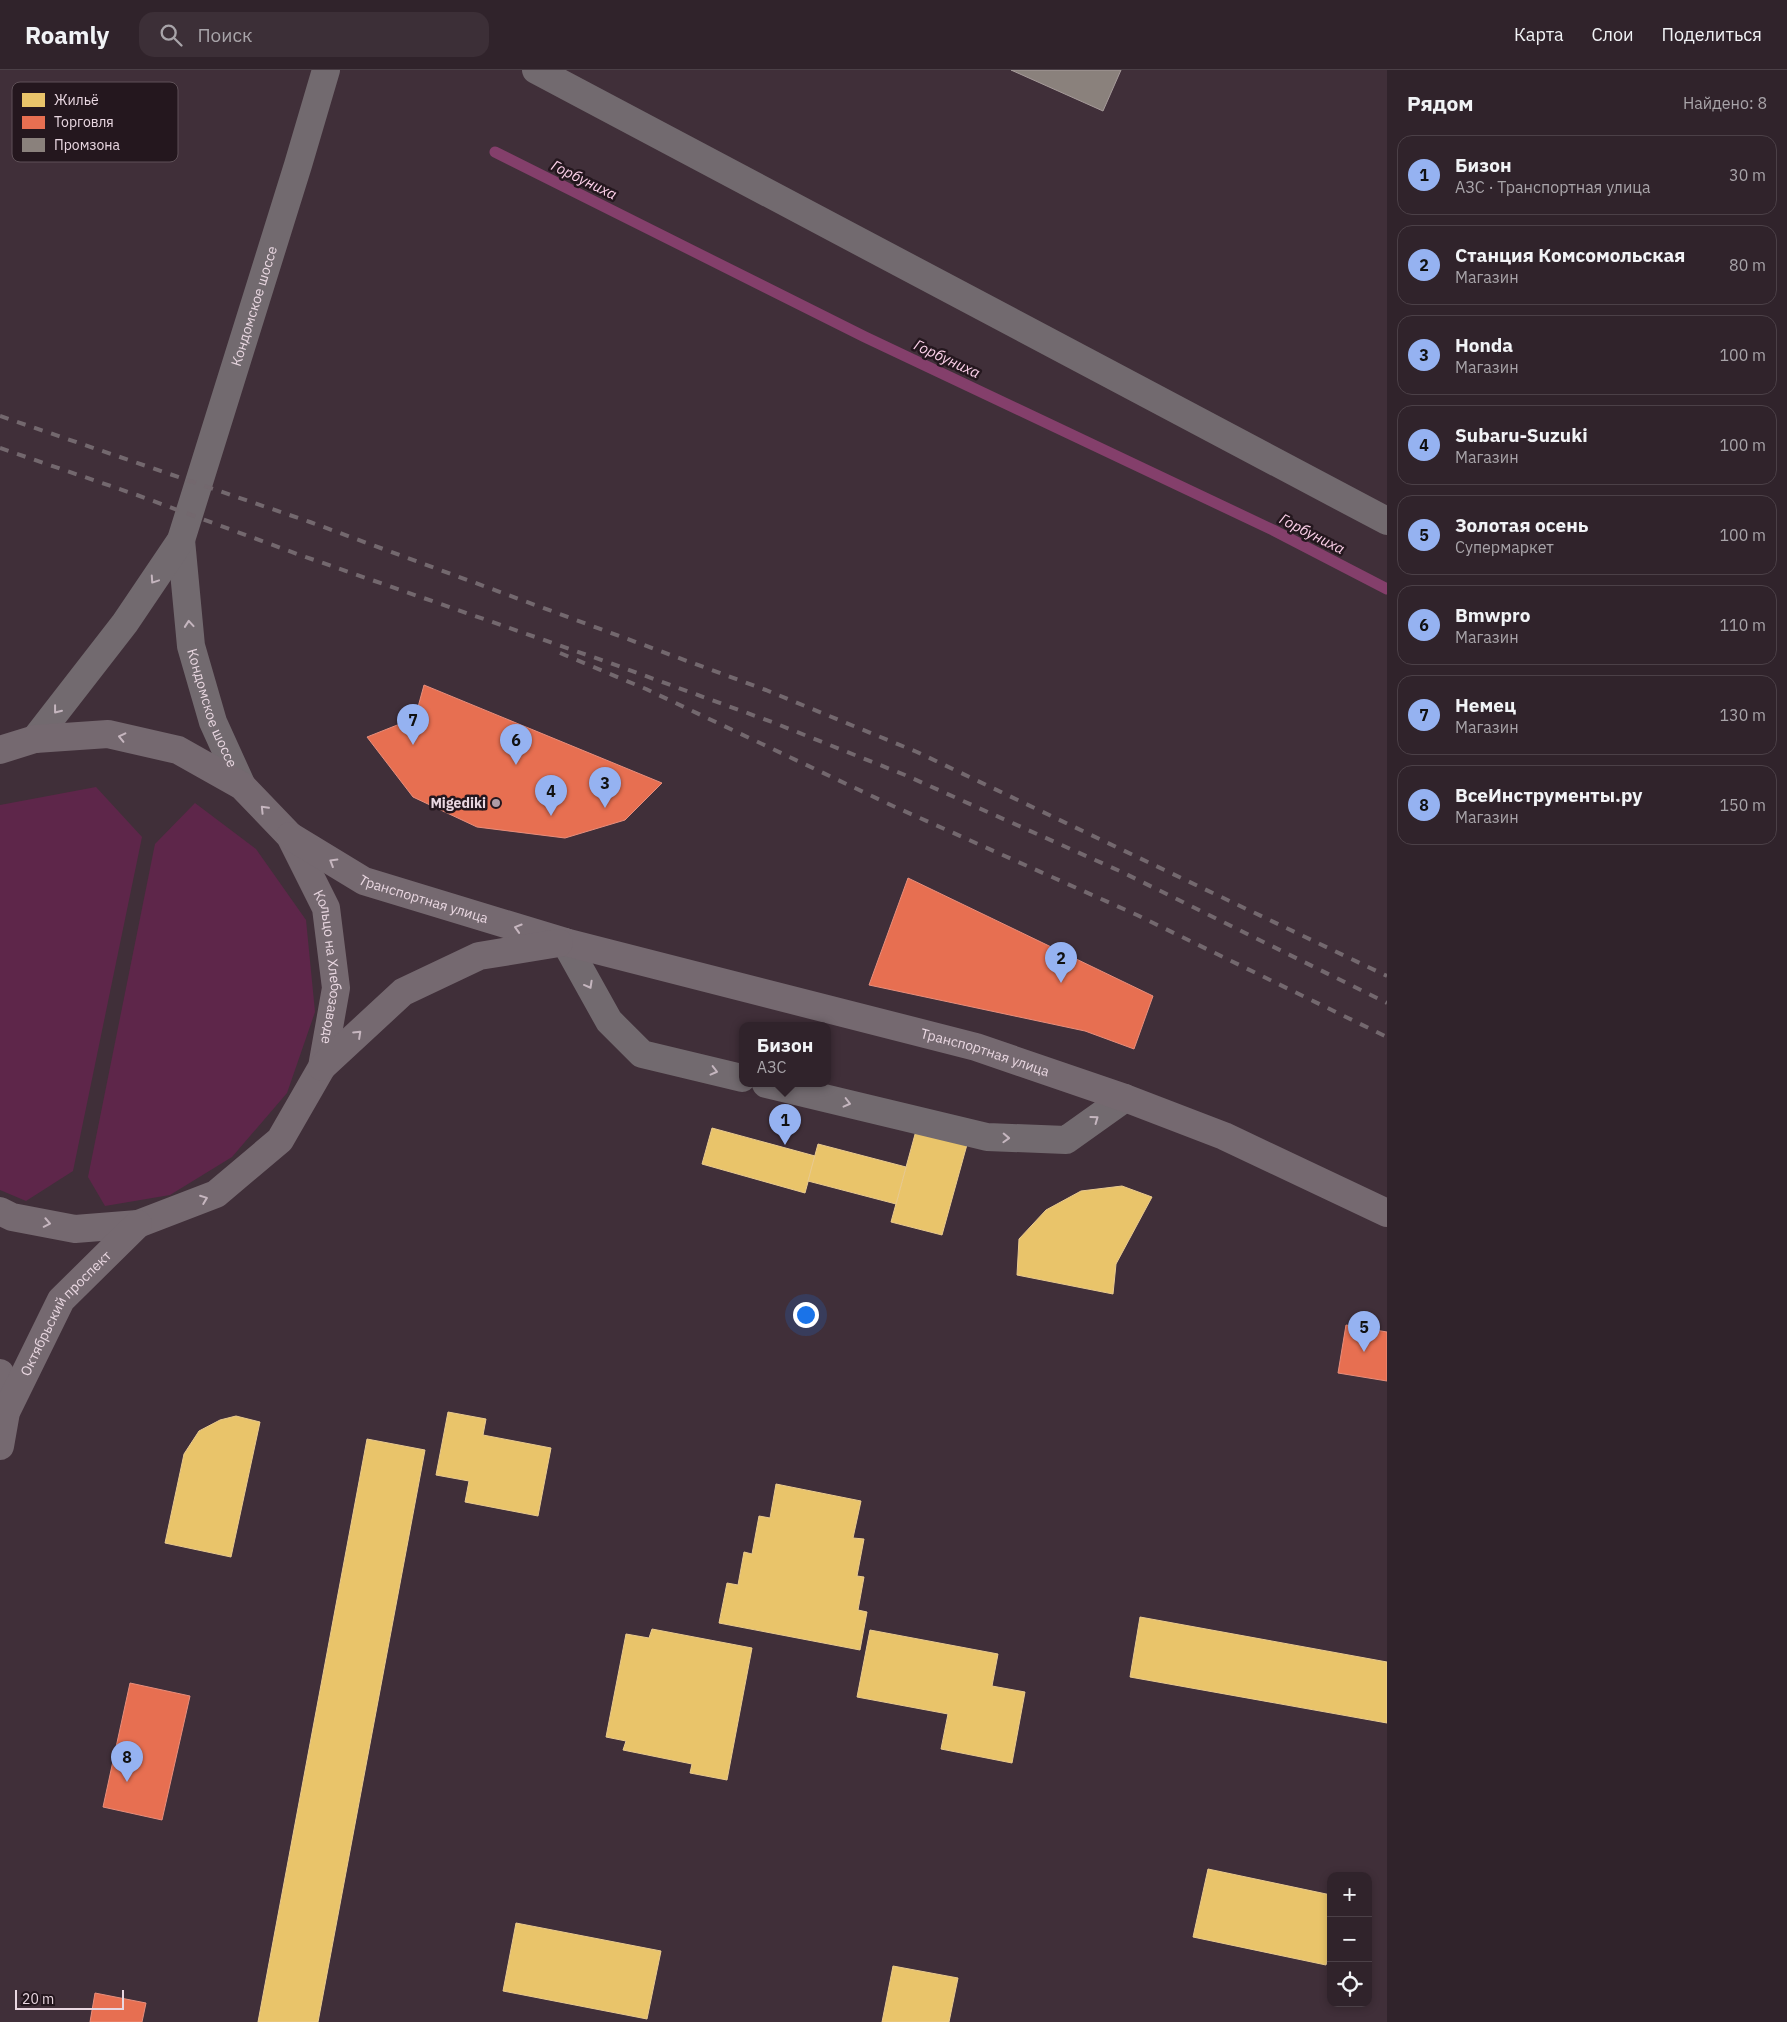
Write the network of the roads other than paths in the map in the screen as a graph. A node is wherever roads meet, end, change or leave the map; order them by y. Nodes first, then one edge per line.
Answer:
1 (326, 70) edge
2 (536, 70) edge
3 (1387, 521) edge
4 (181, 540) junction
5 (35, 739) junction
6 (0, 750) edge
7 (242, 786) junction
8 (290, 836) junction
9 (565, 942) junction
10 (322, 1067) junction
11 (739, 1077) edge
12 (779, 1087) edge
13 (1125, 1098) junction
14 (0, 1211) edge
15 (1387, 1213) edge
16 (138, 1224) junction
17 (0, 1373) edge
18 (6, 1412) junction
19 (0, 1446) edge

1 - 4 street, Кондомское шоссе
2 - 3 street
4 -> 5 street, Кондомское шоссе
7 -> 4 street, Кондомское шоссе
5 - 6 main road, Кольцо на Хлебозаводе
7 -> 5 main road, Кольцо на Хлебозаводе
8 -> 7 main road, Кольцо на Хлебозаводе
9 -> 8 main road, Транспортная улица
8 - 10 main road, Кольцо на Хлебозаводе
10 -> 9 main road, Транспортная улица
9 -> 11 street
9 - 13 main road, Транспортная улица
16 -> 10 main road, Кольцо на Хлебозаводе
12 -> 13 street
13 - 15 main road, Транспортная улица
14 -> 16 main road, Кольцо на Хлебозаводе
16 - 18 main road, Октябрьский проспект
17 - 18 main road, Октябрьский проспект
18 - 19 main road, Октябрьский проспект

